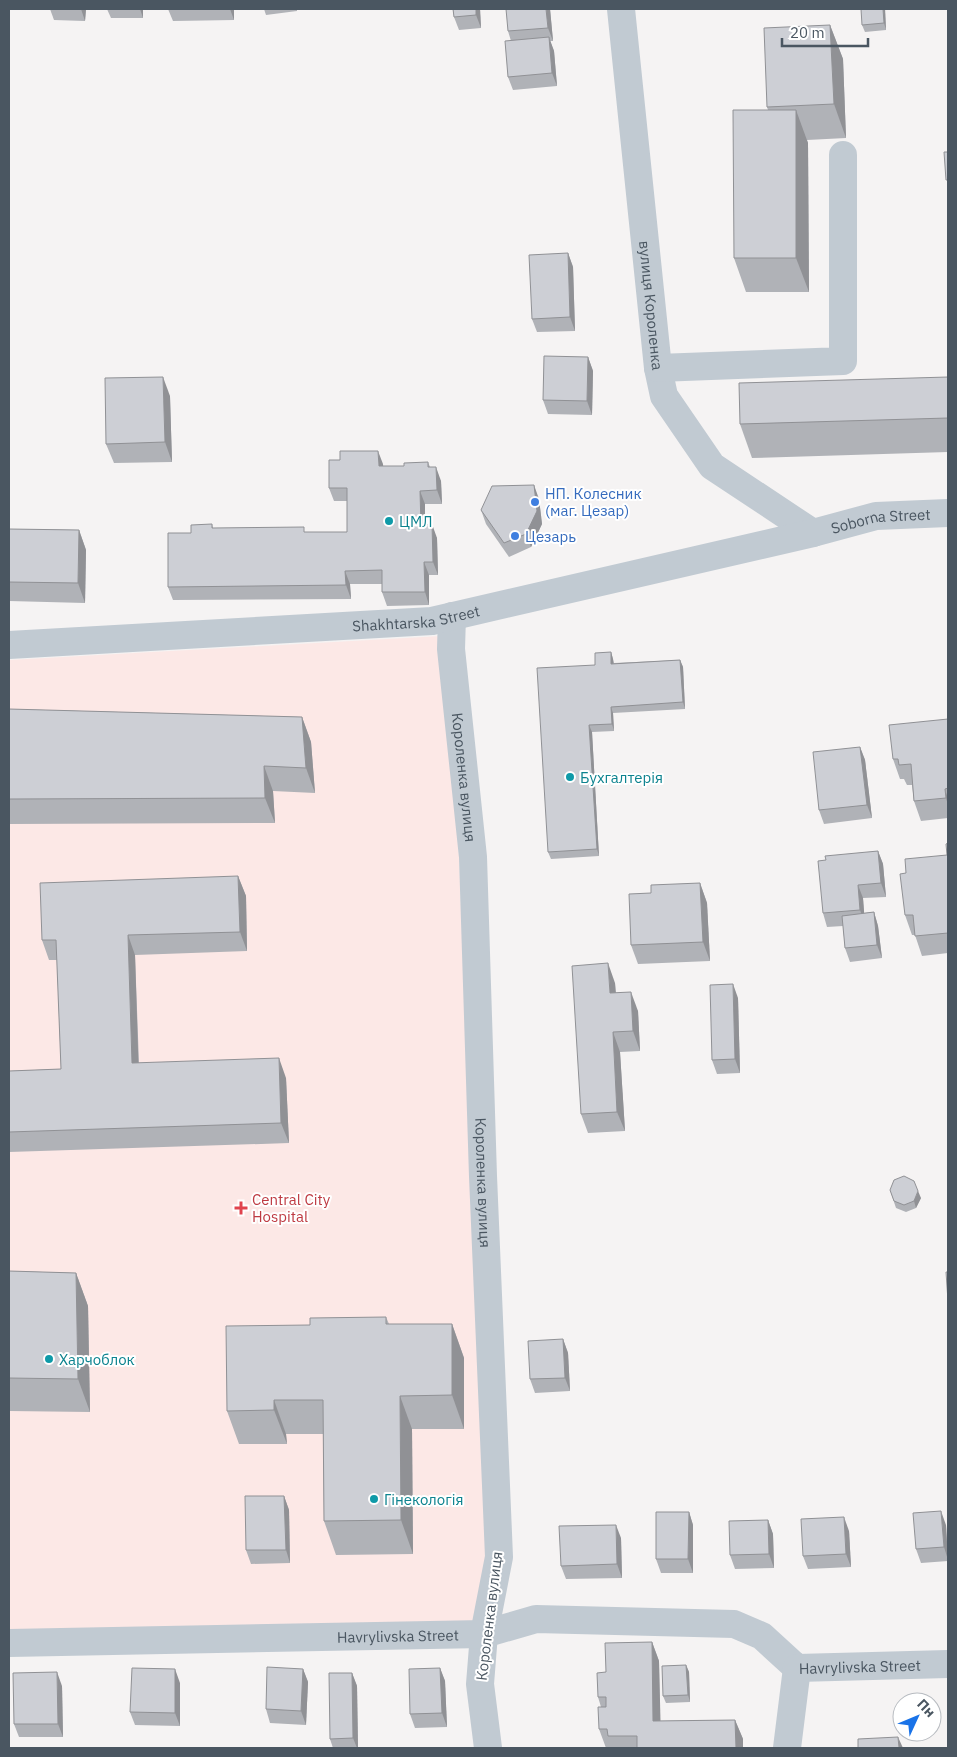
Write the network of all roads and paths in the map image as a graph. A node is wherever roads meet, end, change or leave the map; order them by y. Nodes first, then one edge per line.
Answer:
1 (621, 9) edge
2 (843, 155) dead end
3 (658, 368) junction
4 (948, 513) edge
5 (813, 533) junction
6 (452, 616) junction
7 (9, 645) edge
8 (484, 1634) junction
9 (9, 1643) edge
10 (948, 1664) edge
11 (797, 1668) junction
12 (488, 1748) edge
13 (787, 1748) edge

1 - 3 street, вулиця Короленка
2 - 3 street
3 - 5 street, вулиця Короленка
4 - 5 street, Soborna Street
5 - 6 street, Shakhtarska Street
6 - 7 street, Shakhtarska Street
6 - 8 street, Короленка вулиця
8 - 9 street, Havrylivska Street
8 - 11 street, Havrylivska Street
8 - 12 street, Короленка вулиця
10 - 11 street, Havrylivska Street
11 - 13 street

